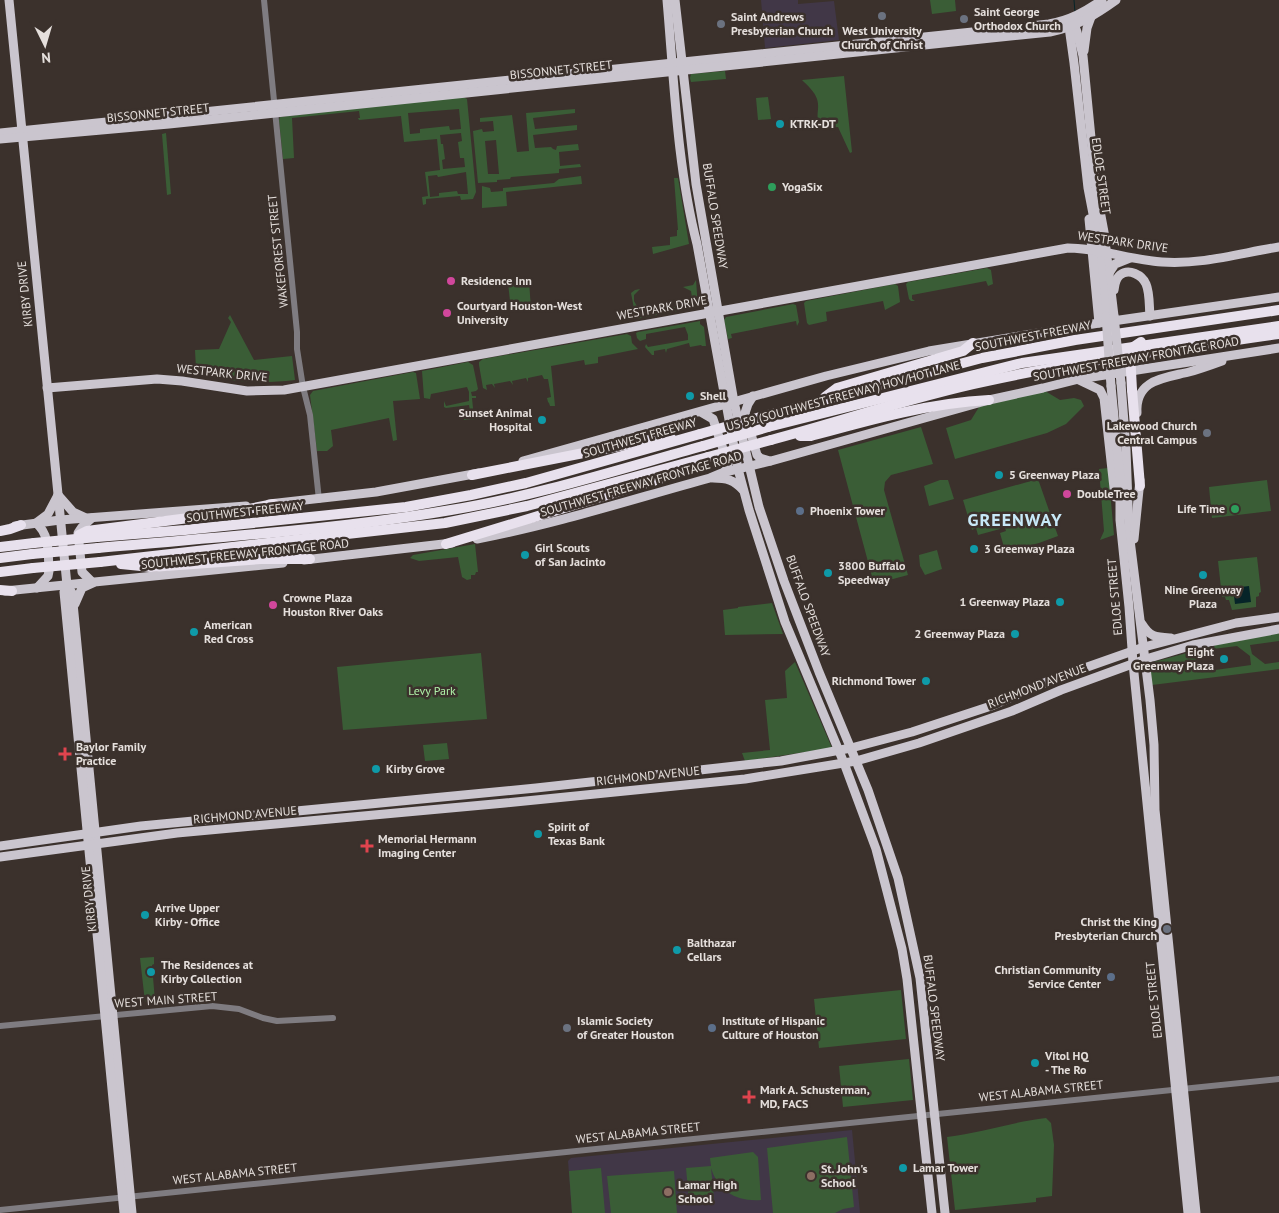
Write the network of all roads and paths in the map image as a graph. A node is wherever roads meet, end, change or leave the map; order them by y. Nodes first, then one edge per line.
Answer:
1 (9, 0) edge
2 (264, 0) edge
3 (667, 0) edge
4 (675, 0) edge
5 (1102, 0) edge
6 (1116, 0) edge
7 (1092, 17) junction
8 (1072, 24) junction
9 (1083, 56) junction
10 (678, 66) junction
11 (275, 109) junction
12 (0, 133) edge
13 (22, 135) junction
14 (1086, 136) junction
15 (0, 139) edge
16 (694, 171) junction
17 (684, 172) junction
18 (702, 243) junction
19 (1279, 247) edge
20 (1099, 251) junction
21 (1132, 258) junction
22 (1109, 273) junction
23 (1110, 297) junction
24 (1279, 298) edge
25 (1279, 310) edge
26 (713, 312) junction
27 (1150, 316) junction
28 (1279, 322) edge
29 (1099, 323) junction
30 (1279, 326) edge
31 (1279, 334) edge
32 (1141, 342) junction
33 (973, 343) junction
34 (1113, 346) junction
35 (1279, 348) edge
36 (1254, 352) junction
37 (1078, 379) junction
38 (726, 384) junction
39 (303, 387) junction
40 (47, 388) junction
41 (754, 396) junction
42 (821, 400) junction
43 (989, 400) junction
44 (730, 403) junction
45 (849, 405) junction
46 (703, 411) junction
47 (1120, 431) junction
48 (787, 436) junction
49 (687, 438) junction
50 (771, 461) junction
51 (694, 462) junction
52 (748, 466) junction
53 (738, 469) junction
54 (722, 473) junction
55 (472, 476) junction
56 (710, 478) junction
57 (1140, 486) junction
58 (754, 487) junction
59 (743, 490) junction
60 (58, 495) junction
61 (319, 500) junction
62 (274, 504) junction
63 (90, 518) junction
64 (60, 520) junction
65 (1120, 520) junction
66 (36, 523) junction
67 (21, 525) joint
68 (0, 529) edge
69 (97, 538) junction
70 (446, 544) junction
71 (0, 546) edge
72 (0, 558) edge
73 (310, 559) junction
74 (1132, 559) junction
75 (100, 562) junction
76 (0, 572) edge
77 (92, 583) junction
78 (67, 585) junction
79 (1131, 586) junction
80 (37, 588) junction
81 (0, 591) edge
82 (12, 591) joint
83 (74, 612) junction
84 (1279, 617) edge
85 (1142, 623) junction
86 (1236, 624) junction
87 (1279, 629) edge
88 (1239, 635) junction
89 (1178, 638) junction
90 (1144, 647) junction
91 (1132, 651) junction
92 (1146, 658) junction
93 (1133, 663) junction
94 (991, 706) junction
95 (994, 717) junction
96 (844, 731) junction
97 (870, 743) junction
98 (851, 748) junction
99 (838, 751) junction
100 (1154, 754) junction
101 (1142, 755) junction
102 (856, 761) junction
103 (844, 763) junction
104 (695, 770) junction
105 (697, 784) junction
106 (424, 799) junction
107 (1151, 810) junction
108 (425, 811) junction
109 (261, 815) junction
110 (262, 826) junction
111 (883, 829) junction
112 (870, 832) junction
113 (91, 833) junction
114 (92, 845) junction
115 (0, 846) edge
116 (0, 857) edge
117 (920, 978) junction
118 (907, 979) junction
119 (109, 1016) junction
120 (333, 1018) dead end
121 (0, 1026) edge
122 (926, 1040) junction
123 (914, 1041) junction
124 (1279, 1079) edge
125 (1179, 1089) junction
126 (934, 1114) junction
127 (922, 1115) junction
128 (1186, 1157) junction
129 (942, 1188) junction
130 (930, 1190) junction
131 (126, 1196) junction
132 (0, 1210) edge
133 (124, 1213) edge
134 (132, 1213) edge
135 (932, 1213) edge
136 (944, 1213) edge
137 (1188, 1213) edge
138 (1196, 1213) edge

1 - 13 main road, KIRBY DRIVE
2 - 11 street, WAKEFOREST STREET
3 - 10 main road, BUFFALO SPEEDWAY
4 - 10 main road, BUFFALO SPEEDWAY
5 - 8 main road, BISSONNET STREET
6 - 7 main road, BISSONNET STREET
7 - 8 main road, BISSONNET STREET
7 - 9 main road, EDLOE STREET
8 - 9 main road, EDLOE STREET
8 - 10 main road, BISSONNET STREET
8 - 14 main road, EDLOE STREET
9 - 14 main road, EDLOE STREET
10 - 11 main road, BISSONNET STREET
10 - 16 main road, BUFFALO SPEEDWAY
10 - 17 main road, BUFFALO SPEEDWAY
11 - 13 main road, BISSONNET STREET
11 - 39 street, WAKEFOREST STREET
12 - 13 main road, BISSONNET STREET
13 - 15 main road, BISSONNET STREET
13 - 40 main road, KIRBY DRIVE
14 - 20 main road, EDLOE STREET
14 - 20 main road, EDLOE STREET
16 - 17 main road
16 - 18 main road, BUFFALO SPEEDWAY
17 - 18 main road, BUFFALO SPEEDWAY
18 - 26 main road, BUFFALO SPEEDWAY
19 - 21 main road, WESTPARK DRIVE
20 - 21 main road, WESTPARK DRIVE
20 - 22 main road, EDLOE STREET
20 - 23 main road, EDLOE STREET
20 - 26 main road, WESTPARK DRIVE
20 - 29 main road
21 - 22 main road
22 - 23 main road, EDLOE STREET
23 - 27 main road
23 - 34 main road, EDLOE STREET, bridge
24 - 27 main road
25 - 42 highway, SOUTHWEST FREEWAY
26 - 38 main road, BUFFALO SPEEDWAY
26 - 39 main road, WESTPARK DRIVE
27 - 29 main road
28 - 32 highway
29 - 33 main road
30 - 45 highway, US 59 (SOUTHWEST FREEWAY) HOV/HOT LANE
31 - 48 highway
32 - 34 highway, bridge
32 - 57 highway, bridge
33 - 41 main road
33 - 42 highway
34 - 45 highway
34 - 47 main road, EDLOE STREET, bridge
35 - 36 main road, SOUTHWEST FREEWAY FRONTAGE ROAD
36 - 37 main road, SOUTHWEST FREEWAY FRONTAGE ROAD
36 - 57 main road
37 - 43 main road, SOUTHWEST FREEWAY FRONTAGE ROAD
37 - 65 main road
38 - 41 main road
38 - 44 main road, BUFFALO SPEEDWAY
38 - 46 main road
39 - 40 main road, WESTPARK DRIVE
39 - 61 street, WAKEFOREST STREET
40 - 60 main road, KIRBY DRIVE
41 - 44 main road
41 - 50 main road
42 - 49 highway, SOUTHWEST FREEWAY, bridge
43 - 48 highway
43 - 50 main road, SOUTHWEST FREEWAY FRONTAGE ROAD
44 - 46 main road
44 - 52 main road, BUFFALO SPEEDWAY
44 - 53 main road, BUFFALO SPEEDWAY
45 - 69 highway, US 59 (SOUTHWEST FREEWAY) HOV/HOT LANE, bridge
46 - 54 main road
46 - 55 main road
47 - 65 main road, EDLOE STREET
47 - 74 main road, EDLOE STREET
48 - 51 highway, bridge
49 - 55 highway
49 - 69 highway, SOUTHWEST FREEWAY
50 - 52 main road, SOUTHWEST FREEWAY FRONTAGE ROAD
50 - 58 main road
51 - 70 highway
51 - 75 highway
52 - 53 main road, SOUTHWEST FREEWAY FRONTAGE ROAD
52 - 58 main road, BUFFALO SPEEDWAY
53 - 54 main road, SOUTHWEST FREEWAY FRONTAGE ROAD
53 - 59 main road, BUFFALO SPEEDWAY
54 - 56 main road, SOUTHWEST FREEWAY FRONTAGE ROAD
55 - 61 main road
56 - 59 main road
56 - 70 main road, SOUTHWEST FREEWAY FRONTAGE ROAD
57 - 74 main road
58 - 96 main road, BUFFALO SPEEDWAY
59 - 99 main road, BUFFALO SPEEDWAY
60 - 63 main road
60 - 64 main road, KIRBY DRIVE
60 - 66 main road
61 - 62 main road
62 - 63 main road
62 - 69 highway
63 - 64 main road
63 - 77 main road
64 - 66 main road
64 - 78 main road, KIRBY DRIVE
65 - 79 main road, EDLOE STREET
66 - 67 main road
66 - 80 main road
67 - 68 highway
69 - 71 highway, SOUTHWEST FREEWAY, bridge
69 - 72 highway, US 59 (SOUTHWEST FREEWAY) HOV/HOT LANE, bridge
70 - 73 main road, SOUTHWEST FREEWAY FRONTAGE ROAD
73 - 75 highway
73 - 77 main road, SOUTHWEST FREEWAY FRONTAGE ROAD
74 - 79 main road, EDLOE STREET
75 - 76 highway, bridge
77 - 78 main road, SOUTHWEST FREEWAY FRONTAGE ROAD
77 - 83 main road
78 - 80 main road, SOUTHWEST FREEWAY FRONTAGE ROAD
78 - 83 main road, KIRBY DRIVE
78 - 113 main road, KIRBY DRIVE
79 - 85 main road, EDLOE STREET
79 - 91 main road, EDLOE STREET
80 - 82 main road, SOUTHWEST FREEWAY FRONTAGE ROAD
81 - 82 highway
83 - 113 main road, KIRBY DRIVE
84 - 86 main road, RICHMOND AVENUE
85 - 89 main road
85 - 90 main road, EDLOE STREET
86 - 88 main road
86 - 89 main road, RICHMOND AVENUE
87 - 88 main road, RICHMOND AVENUE
88 - 92 main road, RICHMOND AVENUE
89 - 90 main road, RICHMOND AVENUE
90 - 91 main road, RICHMOND AVENUE
90 - 92 main road, EDLOE STREET
91 - 93 main road, EDLOE STREET
91 - 94 main road, RICHMOND AVENUE
92 - 93 main road, RICHMOND AVENUE
92 - 100 main road, EDLOE STREET
93 - 95 main road, RICHMOND AVENUE
93 - 101 main road, EDLOE STREET
94 - 95 main road
94 - 97 main road, RICHMOND AVENUE
95 - 102 main road, RICHMOND AVENUE
96 - 97 main road
96 - 98 main road, BUFFALO SPEEDWAY
97 - 98 main road, RICHMOND AVENUE
98 - 99 main road, RICHMOND AVENUE
98 - 102 main road, BUFFALO SPEEDWAY
99 - 103 main road, BUFFALO SPEEDWAY
99 - 104 main road, RICHMOND AVENUE
100 - 101 main road
100 - 107 main road, EDLOE STREET
101 - 107 main road, EDLOE STREET
102 - 103 main road, RICHMOND AVENUE
102 - 111 main road, BUFFALO SPEEDWAY
103 - 105 main road, RICHMOND AVENUE
103 - 112 main road, BUFFALO SPEEDWAY
104 - 105 main road
104 - 106 main road, RICHMOND AVENUE
105 - 108 main road, RICHMOND AVENUE
106 - 108 main road
106 - 109 main road, RICHMOND AVENUE
107 - 125 main road, EDLOE STREET
108 - 110 main road, RICHMOND AVENUE
109 - 110 main road
109 - 113 main road, RICHMOND AVENUE
110 - 114 main road, RICHMOND AVENUE
111 - 112 main road
111 - 117 main road, BUFFALO SPEEDWAY
112 - 118 main road, BUFFALO SPEEDWAY
113 - 114 main road, KIRBY DRIVE
113 - 115 main road, RICHMOND AVENUE
114 - 116 main road, RICHMOND AVENUE
114 - 119 main road, KIRBY DRIVE
117 - 118 main road
117 - 122 main road, BUFFALO SPEEDWAY
118 - 123 main road, BUFFALO SPEEDWAY
119 - 120 street, WEST MAIN STREET
119 - 121 street, WEST MAIN STREET
119 - 131 main road, KIRBY DRIVE
122 - 123 main road
122 - 126 main road, BUFFALO SPEEDWAY
123 - 127 main road, BUFFALO SPEEDWAY
124 - 125 street, WEST ALABAMA STREET
125 - 126 street, WEST ALABAMA STREET
125 - 128 main road, EDLOE STREET
126 - 127 street, WEST ALABAMA STREET
126 - 129 main road, BUFFALO SPEEDWAY
127 - 130 main road, BUFFALO SPEEDWAY
127 - 131 street, WEST ALABAMA STREET
128 - 137 main road, EDLOE STREET
128 - 138 main road, EDLOE STREET
129 - 130 main road
129 - 136 main road, BUFFALO SPEEDWAY
130 - 135 main road, BUFFALO SPEEDWAY
131 - 132 street, WEST ALABAMA STREET
131 - 133 main road, KIRBY DRIVE
131 - 134 main road, KIRBY DRIVE

